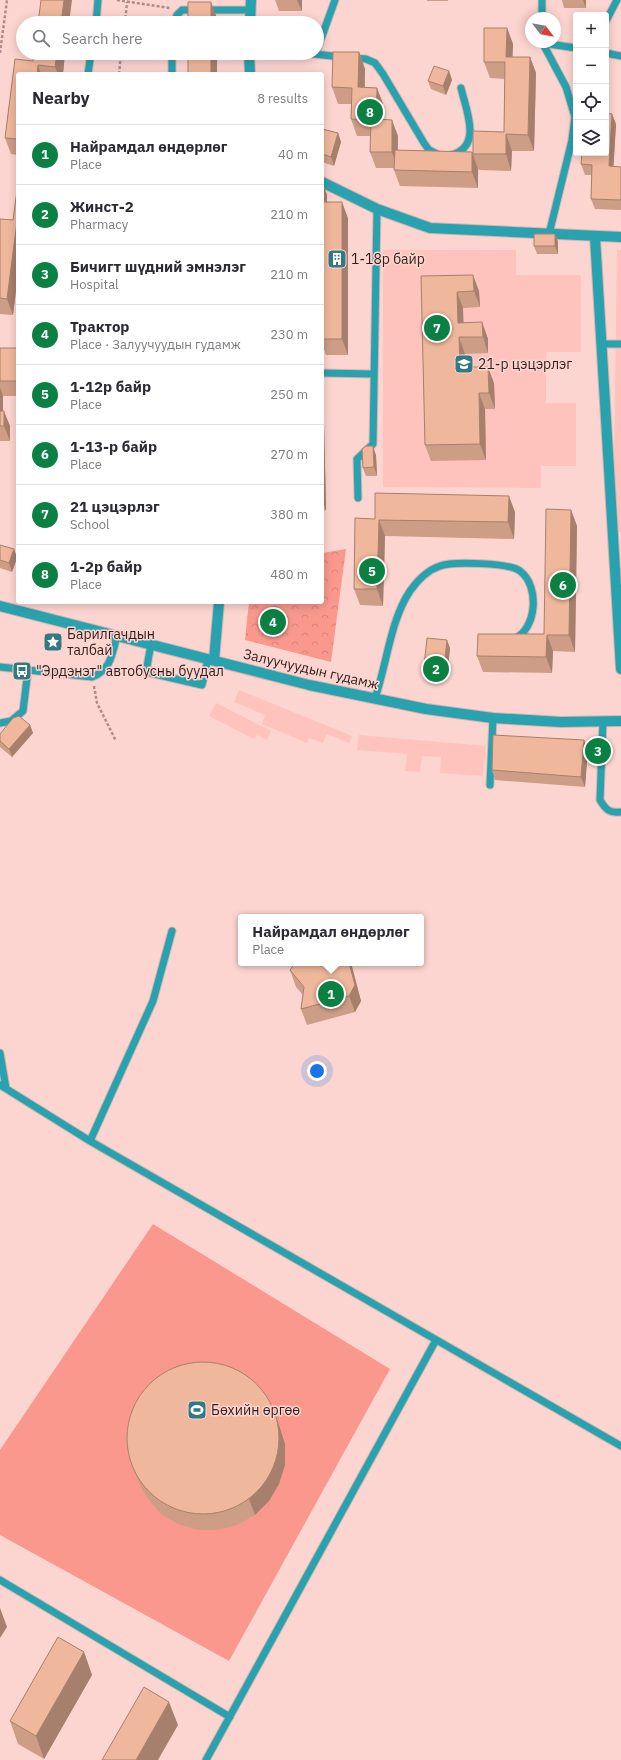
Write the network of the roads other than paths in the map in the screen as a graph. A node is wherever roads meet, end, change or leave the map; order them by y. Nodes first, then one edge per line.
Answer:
1 (98, 0) edge
2 (335, 0) edge
3 (542, 0) edge
4 (617, 0) edge
5 (251, 5) edge
6 (542, 12) edge
7 (609, 15) edge
8 (97, 16) edge
9 (177, 16) edge
10 (250, 16) edge
11 (324, 30) edge
12 (561, 46) edge
13 (545, 48) edge
14 (573, 48) edge
15 (324, 53) edge
16 (609, 54) edge
17 (621, 56) edge
18 (90, 60) edge
19 (172, 60) edge
20 (249, 60) edge
21 (88, 72) edge
22 (172, 72) edge
23 (250, 72) edge
24 (461, 88) dead end
25 (324, 183) edge
26 (377, 209) junction
27 (549, 234) junction
28 (596, 237) junction
29 (621, 237) edge
30 (602, 344) junction
31 (621, 344) edge
32 (324, 373) edge
33 (373, 374) junction
34 (358, 498) dead end
35 (219, 604) edge
36 (0, 606) edge
37 (117, 636) junction
38 (505, 641) edge
39 (151, 644) junction
40 (211, 660) junction
41 (0, 667) edge
42 (621, 669) edge
43 (28, 670) junction
44 (375, 698) junction
45 (493, 718) junction
46 (603, 721) junction
47 (621, 721) edge
48 (0, 723) edge
49 (490, 785) dead end
50 (621, 812) edge
51 (172, 931) dead end
52 (0, 1052) edge
53 (3, 1087) edge
54 (90, 1141) junction
55 (436, 1340) junction
56 (621, 1446) edge
57 (0, 1580) edge
58 (230, 1717) junction
59 (206, 1760) edge

1 - 8 lane
2 - 11 lane
3 - 6 lane
4 - 7 lane
5 - 9 lane
5 - 10 street
12 - 14 lane
13 - 27 lane
15 - 24 lane
16 - 17 lane
18 - 21 lane
19 - 22 lane
20 - 23 street
25 - 26 street
26 - 27 street
26 - 33 lane
27 - 28 street
28 - 29 street
28 - 30 street
30 - 31 lane
30 - 42 street
32 - 33 lane
33 - 34 lane
35 - 40 street
36 - 37 street, Залуучуудын гудамж
37 - 39 street, Залуучуудын гудамж
37 - 43 lane
38 - 44 lane
39 - 40 street, Залуучуудын гудамж
39 - 40 lane
40 - 44 street, Залуучуудын гудамж
41 - 43 lane
43 - 48 lane
44 - 45 street, Залуучуудын гудамж
45 - 46 street, Залуучуудын гудамж
45 - 49 lane
46 - 47 street, Залуучуудын гудамж
46 - 50 lane
51 - 54 lane
52 - 53 lane
53 - 54 lane
54 - 55 lane
55 - 56 lane
55 - 58 lane
57 - 58 lane
58 - 59 lane

